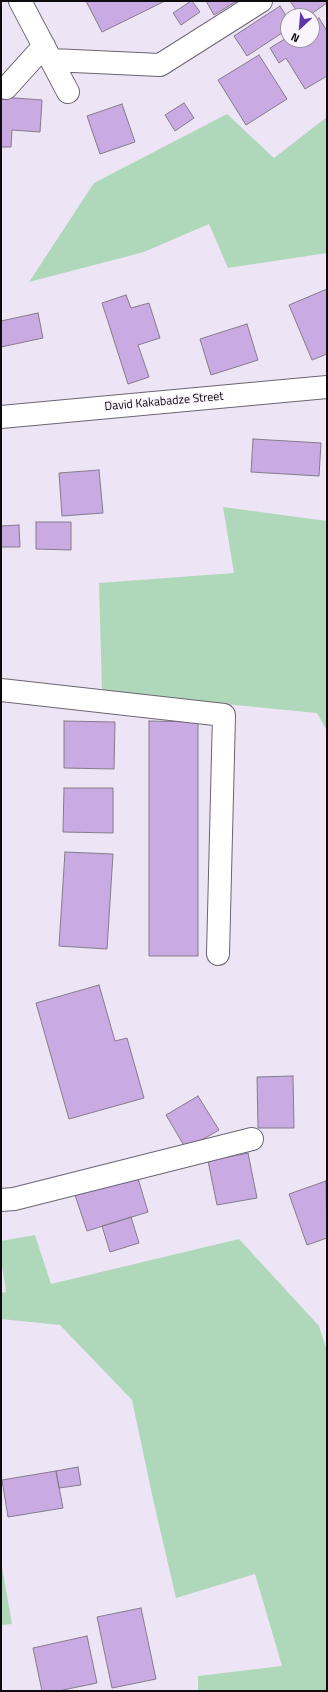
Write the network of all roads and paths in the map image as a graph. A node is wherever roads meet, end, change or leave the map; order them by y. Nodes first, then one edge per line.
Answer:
1 (20, 1) edge
2 (260, 1) edge
3 (48, 53) junction
4 (6, 88) dead end
5 (68, 92) dead end
6 (327, 387) edge
7 (1, 417) edge
8 (1, 690) edge
9 (218, 954) dead end
10 (252, 1139) dead end
11 (1, 1200) edge

1 - 3 street
2 - 3 street
3 - 4 street
3 - 5 street
6 - 7 street, David Kakabadze Street
8 - 9 street
10 - 11 street

